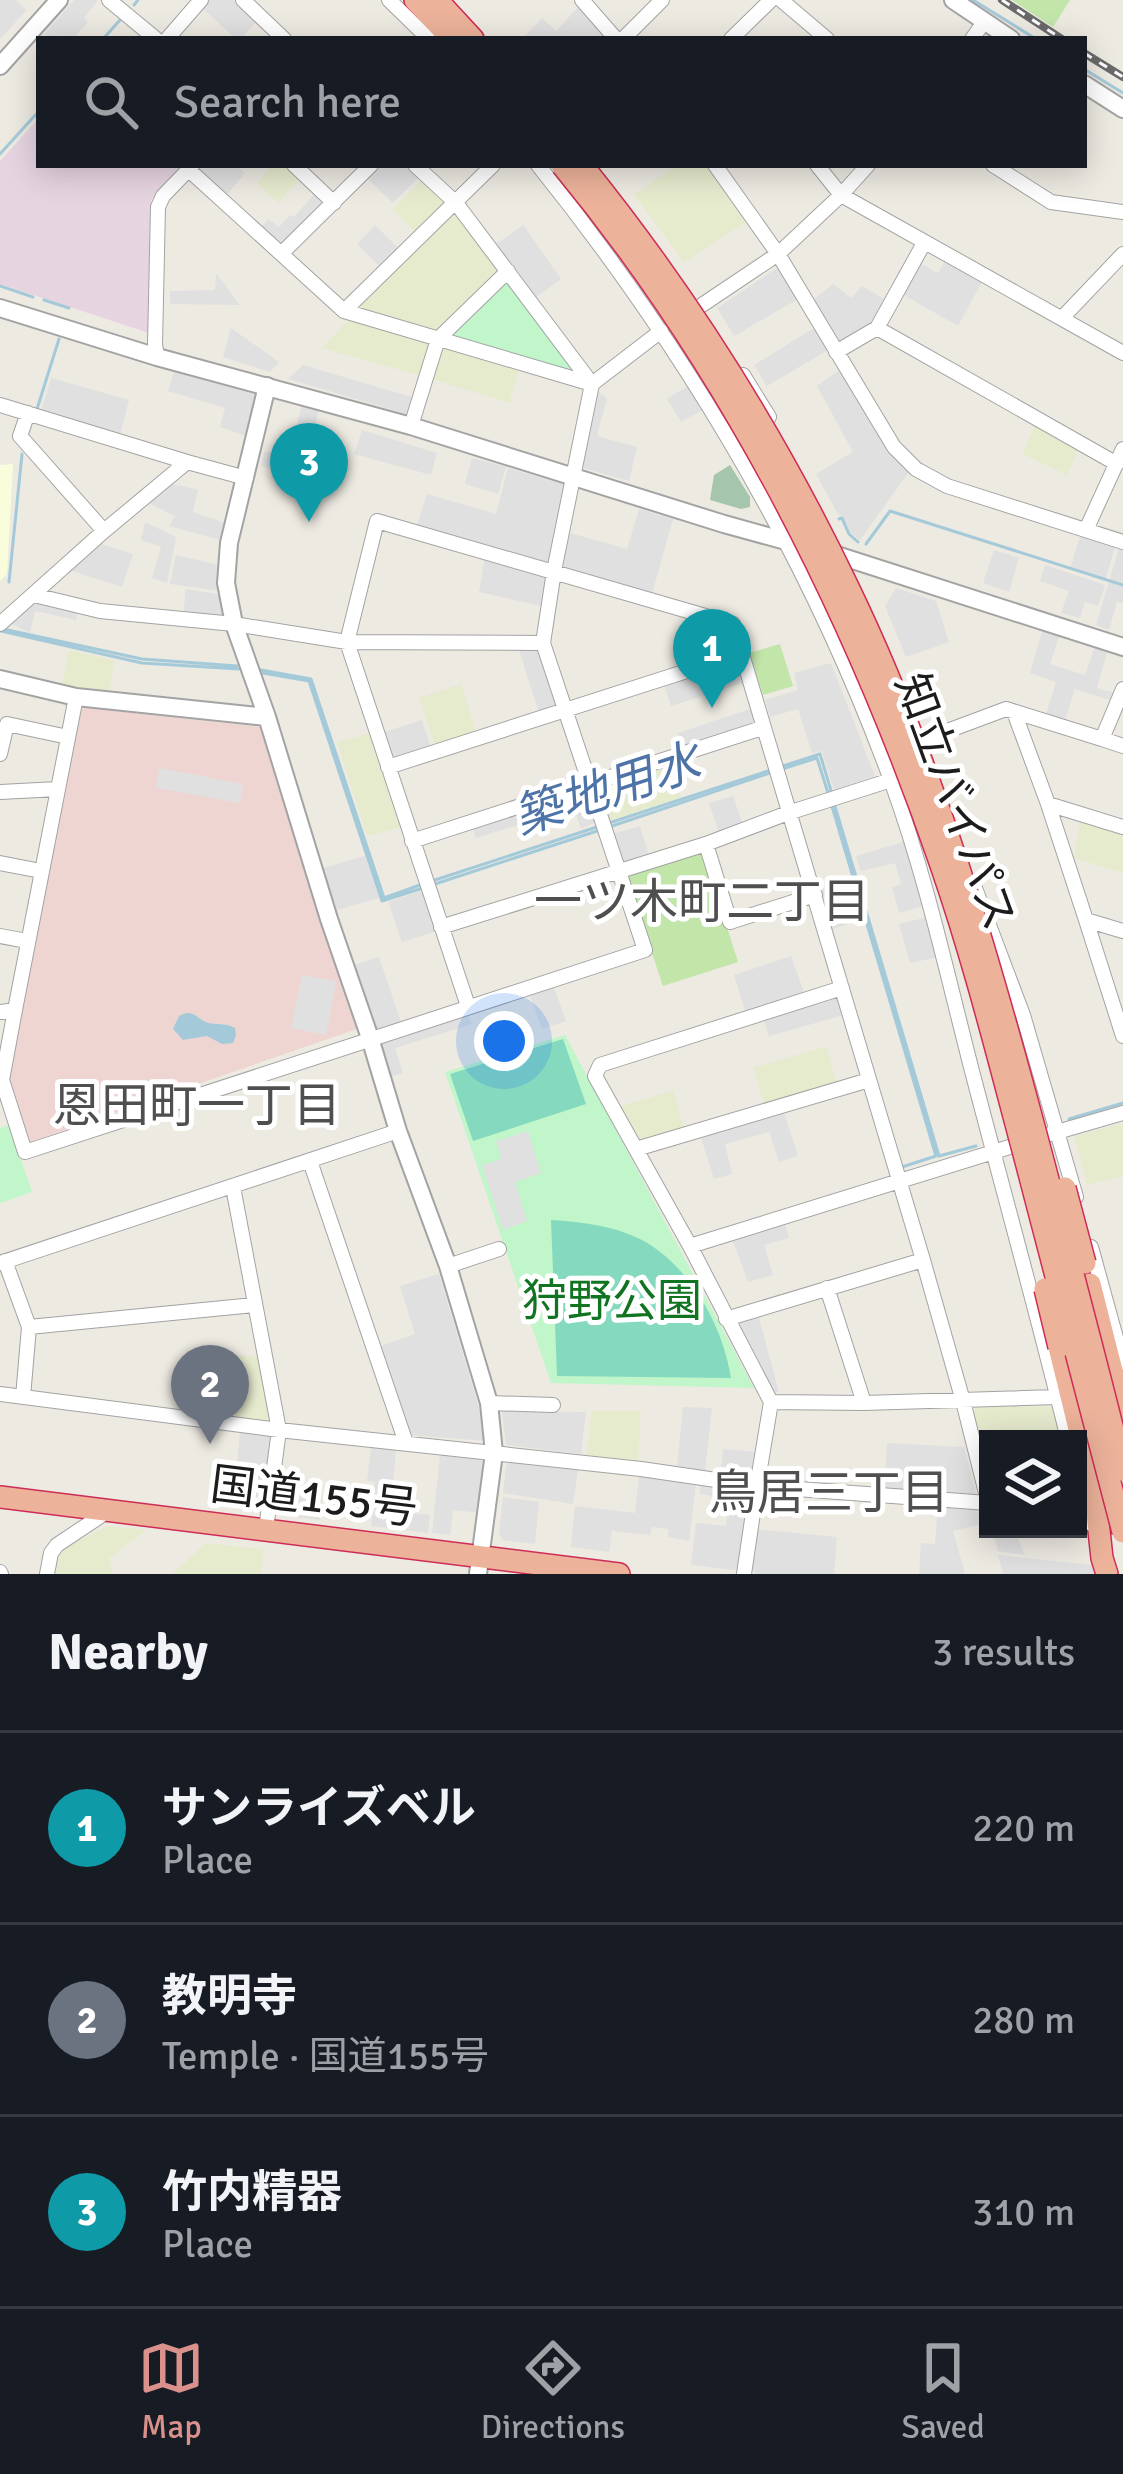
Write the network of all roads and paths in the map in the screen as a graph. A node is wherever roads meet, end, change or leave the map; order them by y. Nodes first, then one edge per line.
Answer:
1 (59, 0) edge
2 (109, 0) edge
3 (201, 0) edge
4 (244, 0) edge
5 (389, 0) edge
6 (415, 0) edge
7 (441, 0) edge
8 (582, 0) edge
9 (662, 0) edge
10 (771, 0) edge
11 (781, 0) edge
12 (953, 0) edge
13 (985, 22) junction
14 (152, 36) edge
15 (169, 36) edge
16 (281, 36) edge
17 (426, 36) edge
18 (449, 36) edge
19 (471, 36) edge
20 (480, 36) edge
21 (616, 36) edge
22 (622, 36) edge
23 (734, 36) edge
24 (823, 36) edge
25 (974, 36) edge
26 (1006, 36) edge
27 (0, 66) edge
28 (1087, 87) edge
29 (1123, 109) edge
30 (190, 168) edge
31 (192, 168) edge
32 (297, 168) edge
33 (368, 168) edge
34 (418, 168) edge
35 (490, 168) edge
36 (540, 168) edge
37 (564, 168) edge
38 (584, 168) edge
39 (597, 168) edge
40 (717, 168) edge
41 (819, 168) edge
42 (865, 168) edge
43 (998, 168) edge
44 (841, 195) junction
45 (334, 202) junction
46 (456, 203) junction
47 (1123, 212) edge
48 (924, 243) junction
49 (282, 253) junction
50 (778, 254) junction
51 (1123, 254) edge
52 (508, 271) junction
53 (0, 308) edge
54 (699, 308) junction
55 (344, 311) junction
56 (1062, 318) junction
57 (877, 328) junction
58 (661, 331) junction
59 (438, 340) junction
60 (836, 352) junction
61 (1123, 353) edge
62 (157, 358) junction
63 (592, 384) junction
64 (267, 386) junction
65 (0, 405) edge
66 (28, 413) junction
67 (411, 426) junction
68 (1120, 457) edge
69 (187, 462) junction
70 (573, 476) junction
71 (246, 478) junction
72 (104, 530) junction
73 (1086, 530) junction
74 (785, 542) junction
75 (1123, 542) edge
76 (840, 556) junction
77 (554, 571) junction
78 (34, 595) junction
79 (0, 624) edge
80 (234, 624) junction
81 (347, 641) junction
82 (543, 643) junction
83 (1123, 647) edge
84 (743, 653) junction
85 (0, 679) edge
86 (1123, 688) edge
87 (76, 698) junction
88 (565, 710) junction
89 (1014, 712) junction
90 (267, 717) junction
91 (762, 728) junction
92 (68, 737) junction
93 (923, 740) junction
94 (1102, 740) junction
95 (1123, 746) edge
96 (0, 754) edge
97 (388, 766) junction
98 (891, 780) junction
99 (590, 784) junction
100 (58, 789) junction
101 (0, 792) edge
102 (1048, 804) junction
103 (788, 813) junction
104 (1123, 827) edge
105 (412, 842) junction
106 (706, 844) junction
107 (0, 863) edge
108 (41, 871) junction
109 (619, 871) junction
110 (815, 896) junction
111 (1086, 920) junction
112 (441, 927) junction
113 (1123, 932) edge
114 (0, 936) edge
115 (27, 941) junction
116 (990, 966) junction
117 (842, 988) junction
118 (982, 996) junction
119 (468, 1006) junction
120 (8, 1011) edge
121 (1123, 1036) edge
122 (370, 1038) junction
123 (1, 1080) edge
124 (869, 1080) junction
125 (1123, 1113) edge
126 (398, 1131) junction
127 (1058, 1132) junction
128 (636, 1149) junction
129 (994, 1153) junction
130 (310, 1161) junction
131 (899, 1181) junction
132 (233, 1187) junction
133 (690, 1246) junction
134 (499, 1249) dead end
135 (923, 1260) junction
136 (3, 1262) edge
137 (448, 1266) junction
138 (827, 1288) junction
139 (254, 1304) junction
140 (726, 1319) junction
141 (29, 1328) junction
142 (1123, 1363) edge
143 (0, 1394) edge
144 (23, 1396) junction
145 (1057, 1397) junction
146 (963, 1401) junction
147 (771, 1402) junction
148 (489, 1403) junction
149 (864, 1403) junction
150 (553, 1405) dead end
151 (1123, 1414) edge
152 (279, 1430) junction
153 (1066, 1430) edge
154 (406, 1443) junction
155 (494, 1453) junction
156 (979, 1466) edge
157 (1123, 1470) edge
158 (757, 1486) junction
159 (0, 1497) edge
160 (979, 1501) edge
161 (108, 1511) junction
162 (1087, 1521) edge
163 (266, 1529) junction
164 (1123, 1532) edge
165 (479, 1565) edge
166 (1105, 1566) edge
167 (47, 1574) edge
168 (619, 1574) edge
169 (744, 1574) edge

1 - 27 street
2 - 14 street
3 - 15 street
4 - 16 street
5 - 17 street
6 - 18 highway
7 - 19 highway
7 - 20 street
8 - 21 street
9 - 22 street
10 - 23 street
11 - 24 street
12 - 13 street
13 - 25 street
13 - 26 street
28 - 29 street
30 - 62 street
31 - 49 street
32 - 45 street
33 - 45 street
34 - 46 street
35 - 46 street
36 - 58 street
37 - 118 highway, 知立バイパス, bridge
38 - 116 highway, 知立バイパス, bridge
39 - 54 street
40 - 50 street
41 - 44 street
42 - 44 street
43 - 47 street
44 - 48 street
44 - 50 street
45 - 49 street
46 - 52 street
46 - 55 street
48 - 56 street
48 - 57 street
49 - 55 street
50 - 54 street
50 - 60 street
51 - 56 street
52 - 59 street
52 - 63 street
53 - 62 street
54 - 76 street
55 - 59 street
56 - 61 street
57 - 60 street
57 - 68 street
58 - 63 street
58 - 74 street
59 - 63 street
59 - 67 street
60 - 73 street
62 - 64 street
63 - 70 street
64 - 67 street
64 - 71 street
65 - 66 street
66 - 69 street
66 - 72 street
67 - 70 street
68 - 73 street
69 - 71 street
69 - 72 street
70 - 74 street
70 - 77 street
71 - 80 street
72 - 78 street
73 - 75 street
74 - 76 street
74 - 98 street
76 - 83 street
76 - 93 street
77 - 81 street
77 - 82 street
77 - 84 street
78 - 79 street
78 - 80 street
80 - 81 street
80 - 90 street
81 - 82 street
81 - 97 street
82 - 88 street
84 - 88 street
84 - 91 street
85 - 87 street
86 - 94 street
87 - 90 street
87 - 92 street
88 - 97 street
88 - 99 street
89 - 93 street
89 - 94 street
89 - 102 street
90 - 122 street
91 - 99 street
91 - 103 street
92 - 96 street
92 - 100 street
93 - 127 street
94 - 95 street
97 - 105 street
98 - 103 street
98 - 129 street
99 - 105 street
99 - 109 street
100 - 101 street
100 - 108 street
102 - 104 street
102 - 111 street
103 - 106 street
103 - 110 street
105 - 112 street
106 - 109 street
106 - 110 street
107 - 108 street
108 - 115 street
109 - 112 street
109 - 119 street
110 - 117 street
111 - 113 street
111 - 121 street
112 - 119 street
114 - 115 street
115 - 120 street
116 - 151 highway, bridge
116 - 157 highway, 知立バイパス, bridge
117 - 124 street
117 - 128 street
118 - 164 highway, 知立バイパス, bridge
118 - 166 highway, bridge
119 - 122 street
120 - 123 street
122 - 123 street
122 - 126 street
124 - 128 street
124 - 131 street
125 - 127 street
126 - 130 street
126 - 137 street
127 - 129 street
127 - 142 street
128 - 133 street
129 - 131 street
129 - 145 street
130 - 132 street
130 - 154 street
131 - 133 street
131 - 135 street
132 - 136 street
132 - 139 street
133 - 140 street
134 - 137 street
135 - 138 street
135 - 146 street
136 - 141 street
137 - 148 street
138 - 140 street
138 - 149 street
139 - 141 street
139 - 152 street
140 - 147 street
141 - 144 street
143 - 144 street
144 - 152 street
145 - 146 street
145 - 153 street
146 - 149 street
146 - 156 street
147 - 149 street
147 - 158 street
148 - 150 street
148 - 155 street
152 - 154 street
152 - 163 street
154 - 155 street
155 - 158 street
155 - 165 street
158 - 160 street
158 - 169 street
159 - 161 highway, 国道155号
161 - 163 highway, 国道155号
161 - 167 street
162 - 166 street
163 - 165 highway, 国道155号
165 - 168 highway, 国道155号

